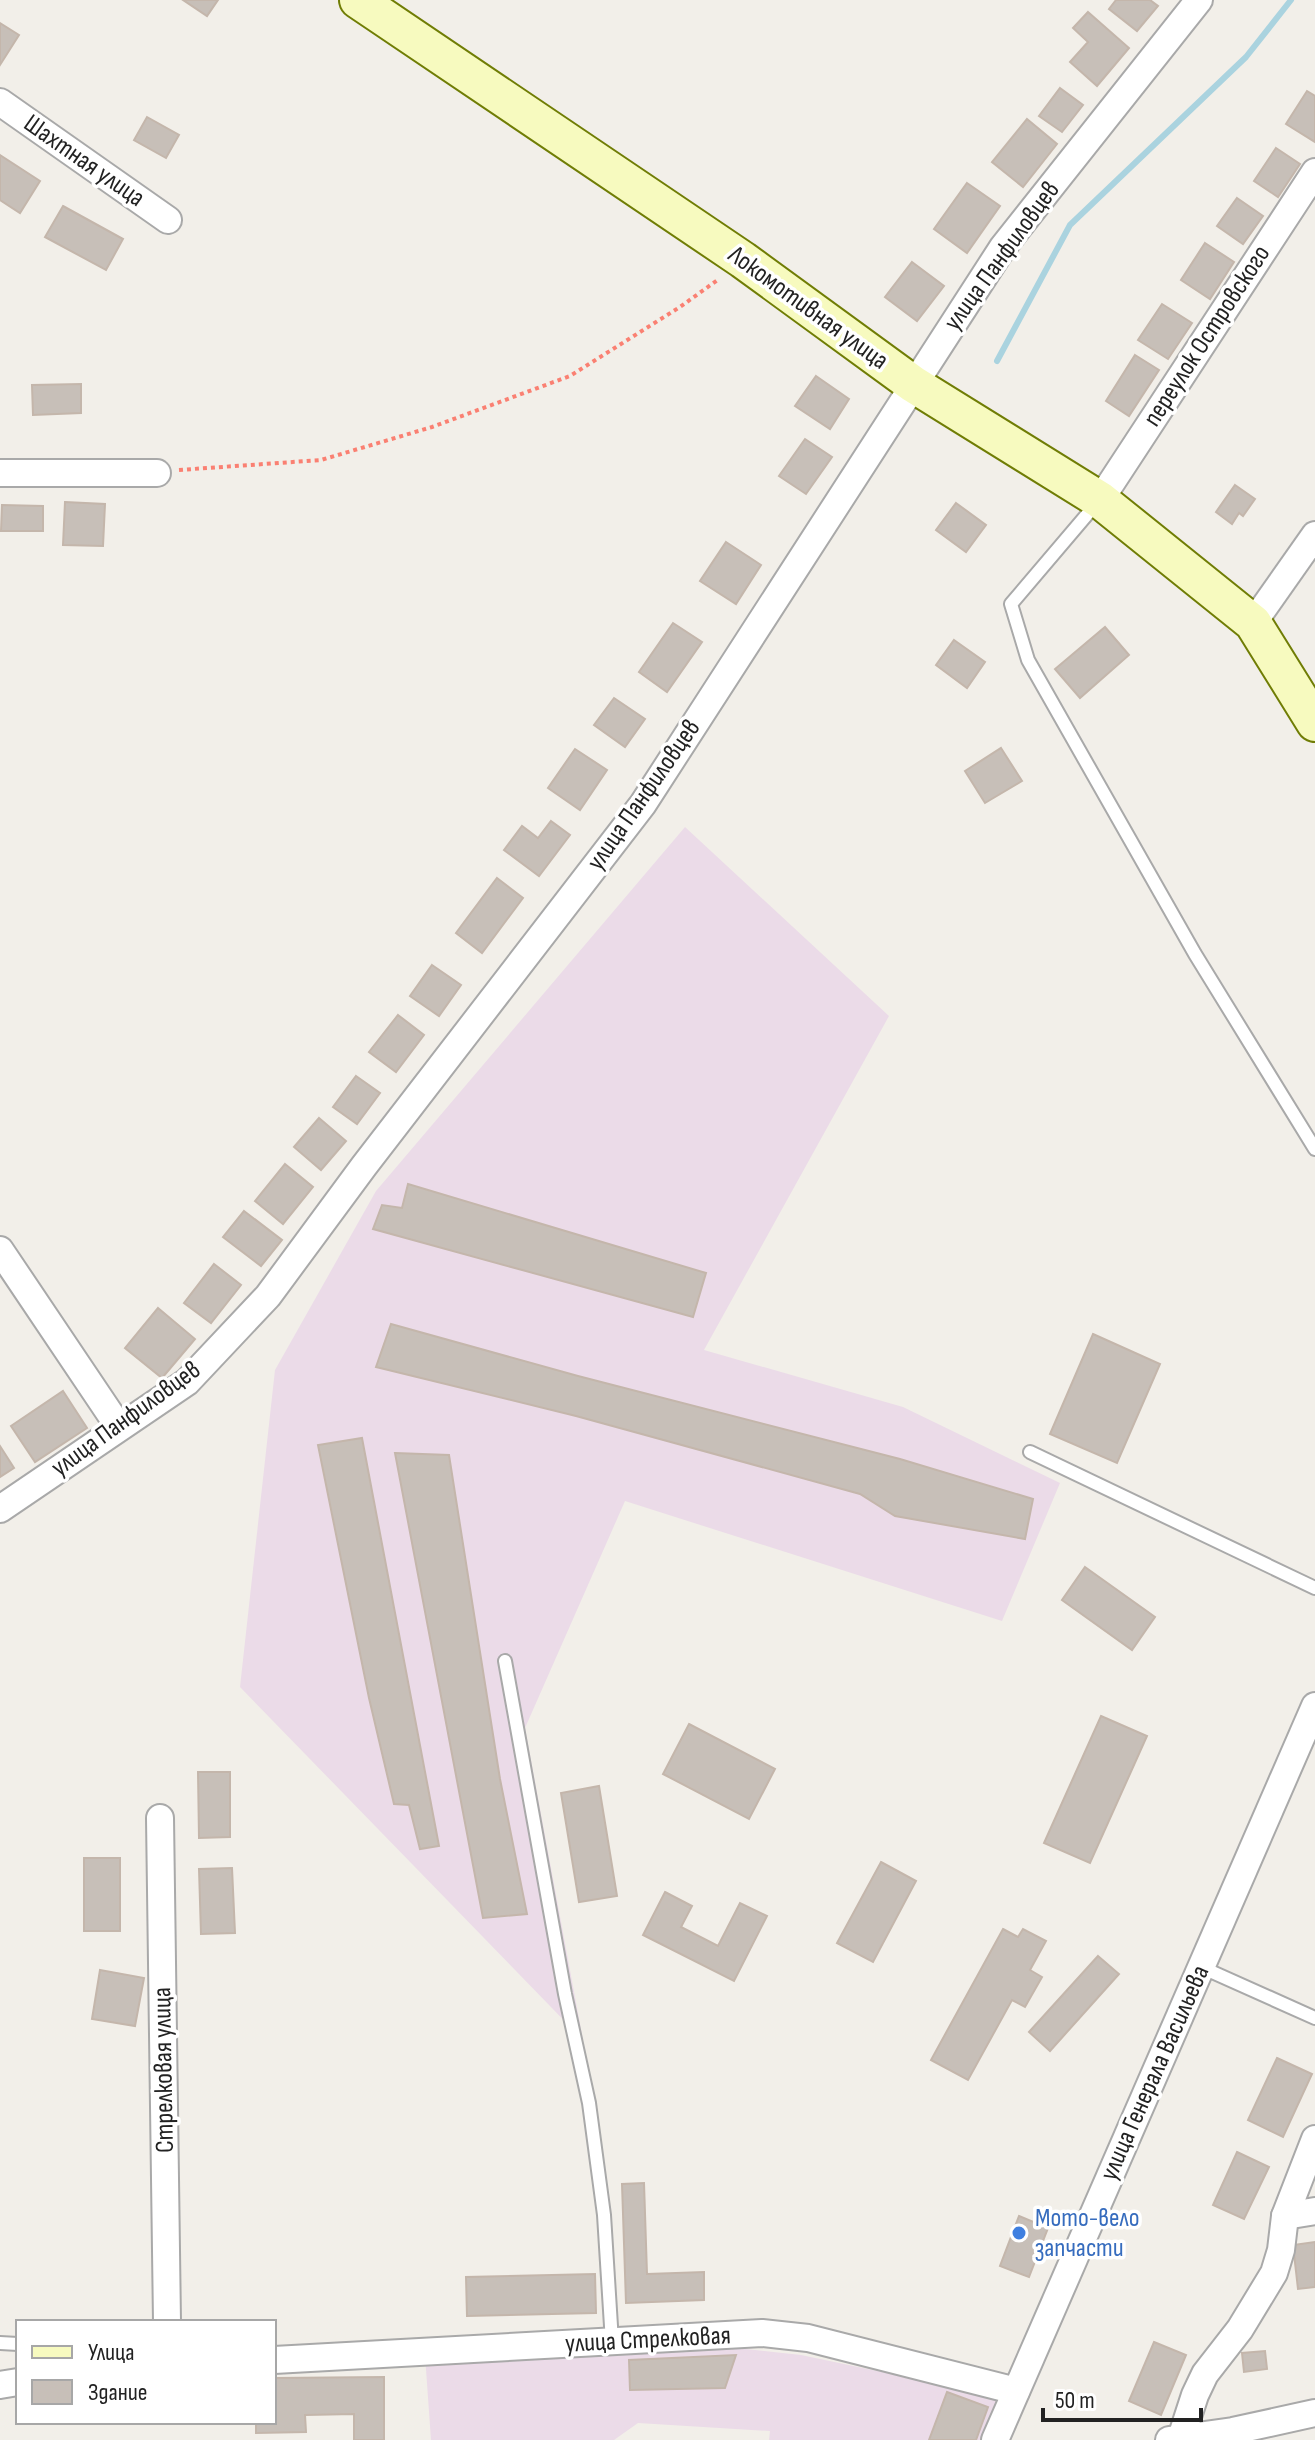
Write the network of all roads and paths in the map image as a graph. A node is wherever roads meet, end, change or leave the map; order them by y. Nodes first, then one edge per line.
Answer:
1 (358, 0) edge
2 (1199, 0) edge
3 (0, 102) edge
4 (1315, 172) edge
5 (168, 220) dead end
6 (743, 260) junction
7 (913, 384) junction
8 (0, 473) edge
9 (157, 473) joint
10 (1100, 500) junction
11 (1315, 535) edge
12 (1253, 623) junction
13 (1315, 723) edge
14 (1315, 1149) edge
15 (0, 1250) edge
16 (119, 1427) junction
17 (1030, 1452) dead end
18 (0, 1509) edge
19 (1315, 1588) edge
20 (505, 1661) dead end
21 (1315, 1706) edge
22 (160, 1818) dead end
23 (1201, 1967) junction
24 (1315, 2018) edge
25 (1315, 2139) edge
26 (1315, 2211) edge
27 (1285, 2216) junction
28 (167, 2320) edge
29 (612, 2342) junction
30 (276, 2360) edge
31 (1016, 2391) junction
32 (1315, 2413) edge
33 (1234, 2436) edge
34 (1175, 2439) edge
35 (995, 2440) edge

1 - 6 main road, Локомотивная улица
2 - 7 street, улица Панфиловцев
3 - 5 street, Шахтная улица
4 - 10 street, переулок Островского
6 - 7 main road, Локомотивная улица
6 - 9 path
7 - 10 main road, Локомотивная улица
7 - 16 street, улица Панфиловцев
8 - 9 street
10 - 12 main road, Локомотивная улица
10 - 14 lane
11 - 12 street
12 - 13 main road, Локомотивная улица
15 - 16 street
16 - 18 street, улица Панфиловцев
17 - 19 lane
20 - 29 lane
21 - 23 street, улица Генерала Васильева
22 - 28 street, Стрелковая улица
23 - 24 lane
23 - 31 street, улица Генерала Васильева
25 - 27 street
26 - 27 street
27 - 34 street
29 - 30 street, улица Стрелковая
29 - 31 street, улица Стрелковая
31 - 35 street, улица Генерала Васильева
32 - 33 street
33 - 34 street

